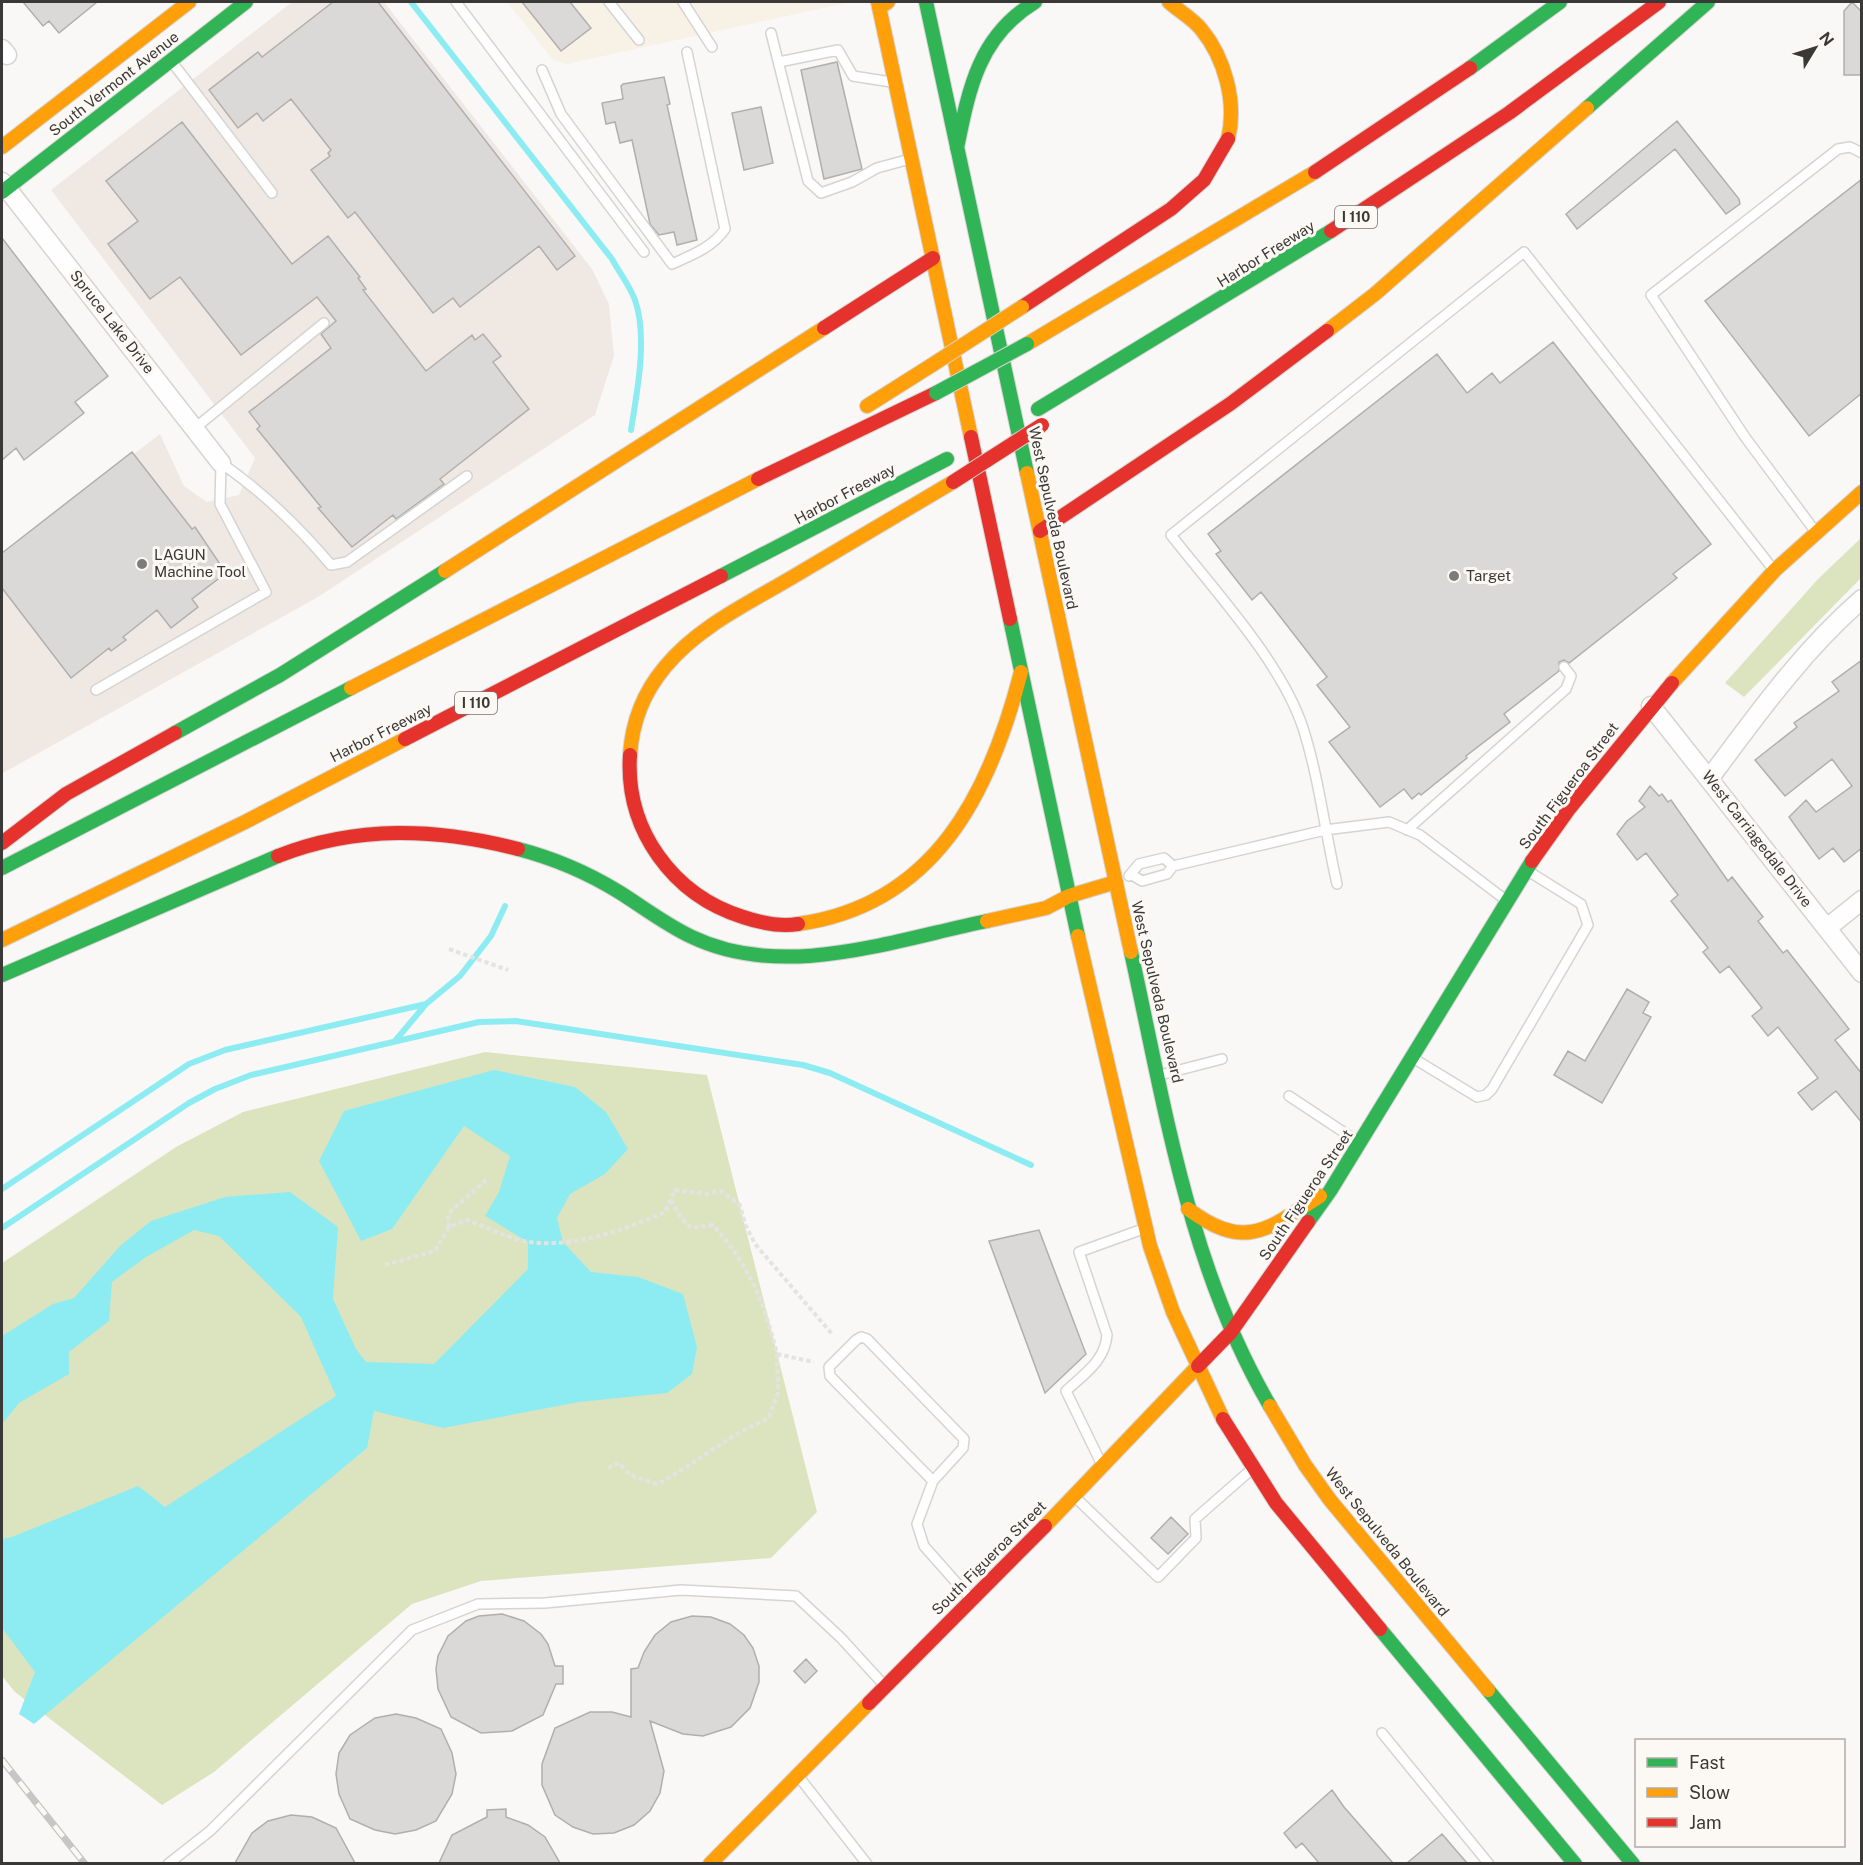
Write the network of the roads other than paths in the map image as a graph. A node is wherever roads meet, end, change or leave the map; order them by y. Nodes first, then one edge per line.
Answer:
1 (189, 2) edge
2 (456, 2) edge
3 (609, 2) edge
4 (683, 2) edge
5 (926, 2) edge
6 (1035, 2) edge
7 (1169, 2) edge
8 (1560, 2) edge
9 (1659, 2) edge
10 (1708, 2) edge
11 (237, 4) edge
12 (882, 4) edge
13 (771, 33) dead end
14 (639, 39) dead end
15 (712, 47) dead end
16 (687, 52) dead end
17 (170, 60) junction
18 (778, 62) junction
19 (542, 70) dead end
20 (896, 82) junction
21 (2, 147) edge
22 (957, 148) junction
23 (1862, 153) edge
24 (912, 158) junction
25 (3, 187) edge
26 (272, 193) dead end
27 (644, 252) dead end
28 (933, 258) junction
29 (1211, 308) junction
30 (324, 323) dead end
31 (195, 428) junction
32 (221, 463) junction
33 (467, 476) dead end
34 (1862, 492) edge
35 (729, 493) junction
36 (1040, 531) junction
37 (1817, 533) junction
38 (1775, 570) junction
39 (1862, 599) edge
40 (1564, 667) dead end
41 (1021, 672) junction
42 (96, 690) dead end
43 (1651, 706) junction
44 (1709, 779) junction
45 (1325, 830) junction
46 (1407, 830) junction
47 (2, 843) edge
48 (1173, 866) junction
49 (2, 868) edge
50 (1526, 870) junction
51 (1132, 875) junction
52 (1116, 882) junction
53 (1337, 884) dead end
54 (1069, 896) junction
55 (1862, 900) edge
56 (1508, 901) junction
57 (1827, 928) junction
58 (2, 940) edge
59 (1862, 973) edge
60 (2, 975) edge
61 (1413, 1058) junction
62 (1222, 1059) dead end
63 (1159, 1075) junction
64 (1289, 1096) dead end
65 (1360, 1144) junction
66 (1330, 1191) junction
67 (1188, 1209) junction
68 (1145, 1228) junction
69 (1231, 1332) junction
70 (1198, 1366) junction
71 (1103, 1467) junction
72 (1254, 1468) junction
73 (933, 1481) junction
74 (1074, 1496) junction
75 (972, 1600) junction
76 (885, 1686) junction
77 (1382, 1734) dead end
78 (797, 1775) junction
79 (168, 1863) edge
80 (710, 1863) edge
81 (867, 1863) edge
82 (1489, 1863) edge
83 (1575, 1863) edge
84 (1633, 1863) edge

1 - 21 main road, South Vermont Avenue
2 - 27 lane
3 - 14 lane
4 - 15 lane
5 - 22 main road, West Sepulveda Boulevard
6 - 22 main road
7 - 35 main road, bridge
8 - 35 main road, bridge
9 - 29 main road, Harbor Freeway / I 110
10 - 36 main road
11 - 17 main road, South Vermont Avenue
12 - 20 main road
13 - 18 lane
16 - 19 lane
17 - 25 main road, South Vermont Avenue
17 - 26 lane
18 - 20 lane
18 - 24 lane
20 - 24 main road
22 - 36 main road, West Sepulveda Boulevard
23 - 37 lane
24 - 28 main road
25 - 31 street, Spruce Lake Drive
28 - 41 main road
28 - 47 main road
29 - 41 main road, bridge
29 - 58 main road, Harbor Freeway / I 110
30 - 31 lane
31 - 32 street, Spruce Lake Drive
32 - 33 lane
32 - 42 lane
34 - 37 main road, South Figueroa Street
35 - 49 main road
36 - 52 main road, West Sepulveda Boulevard
37 - 38 main road, South Figueroa Street
38 - 43 main road, South Figueroa Street
38 - 45 lane
39 - 44 street
40 - 46 lane
41 - 54 main road
43 - 44 street, West Carriagedale Drive
43 - 50 main road, South Figueroa Street
44 - 57 street, West Carriagedale Drive
45 - 46 lane
45 - 48 lane
45 - 53 lane
46 - 56 lane
48 - 51 lane
48 - 51 lane
50 - 56 main road, South Figueroa Street
50 - 61 lane
51 - 52 lane
52 - 54 main road
52 - 63 main road, West Sepulveda Boulevard
54 - 60 main road
54 - 68 main road
55 - 57 street
56 - 61 main road, South Figueroa Street
57 - 59 street, West Carriagedale Drive
61 - 65 main road, South Figueroa Street
62 - 63 lane
63 - 67 main road, West Sepulveda Boulevard
64 - 65 lane
65 - 66 main road, South Figueroa Street
66 - 67 main road
66 - 69 main road, South Figueroa Street
67 - 69 main road, West Sepulveda Boulevard
68 - 70 main road
68 - 71 lane
69 - 70 main road, South Figueroa Street
69 - 84 main road, West Sepulveda Boulevard
70 - 71 main road, South Figueroa Street
70 - 72 main road
71 - 74 main road, South Figueroa Street
72 - 74 lane
72 - 83 main road
73 - 73 lane
73 - 75 lane
74 - 75 main road, South Figueroa Street
75 - 76 main road, South Figueroa Street
76 - 78 main road, South Figueroa Street
76 - 79 lane
77 - 82 lane
78 - 80 main road, South Figueroa Street
78 - 81 lane

